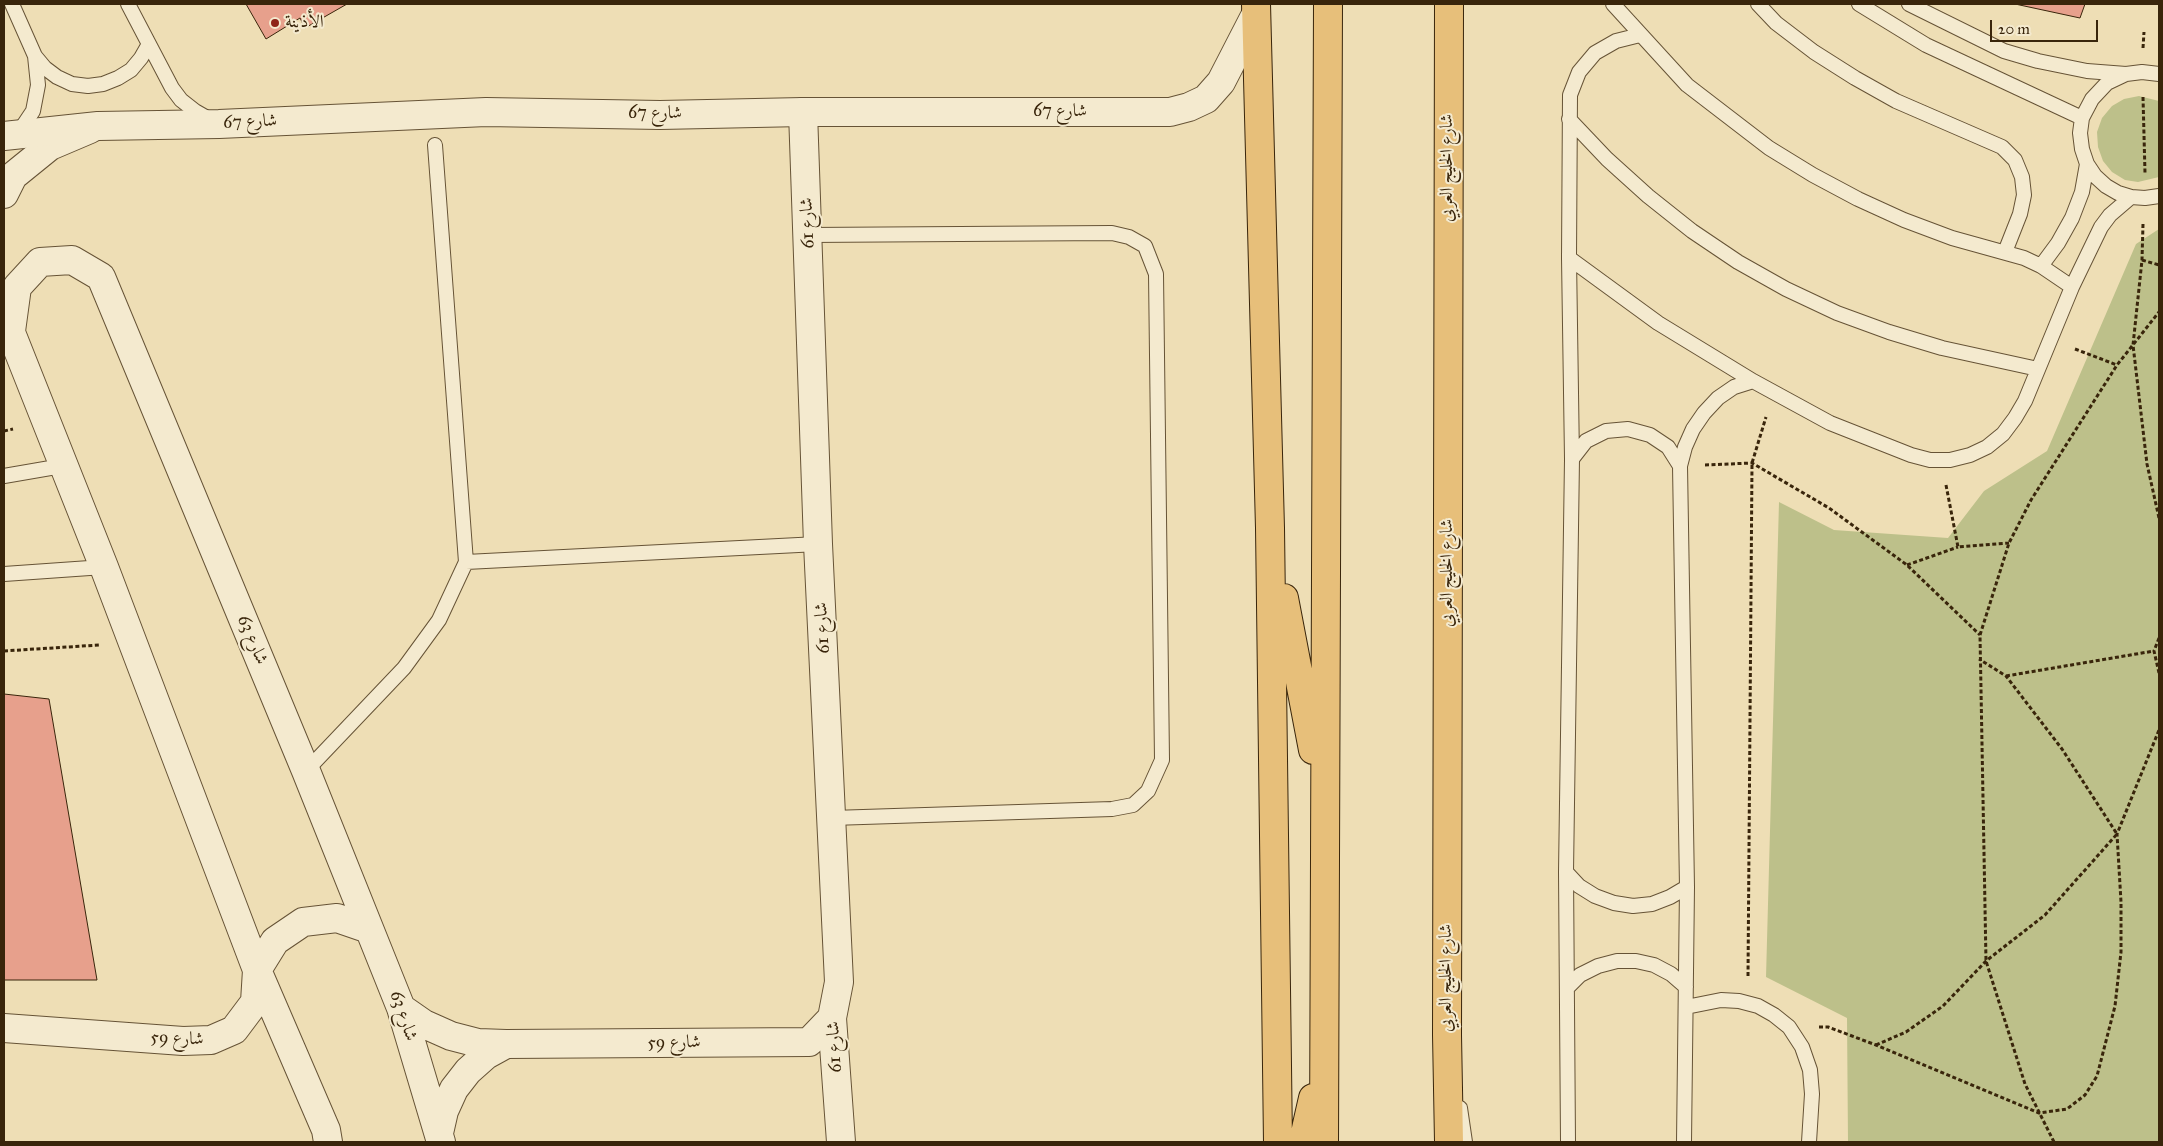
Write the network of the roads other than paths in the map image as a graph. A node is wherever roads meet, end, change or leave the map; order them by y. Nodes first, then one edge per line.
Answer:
1 (12, 4) edge
2 (128, 4) edge
3 (1328, 4) edge
4 (1449, 4) edge
5 (1454, 4) edge
6 (1613, 4) edge
7 (1758, 4) edge
8 (1773, 4) edge
9 (1859, 4) edge
10 (1908, 4) edge
11 (1256, 9) edge
12 (1776, 23) junction
13 (1448, 31) junction
14 (1640, 35) junction
15 (149, 44) junction
16 (35, 56) junction
17 (2126, 74) junction
18 (2159, 74) edge
19 (803, 112) junction
20 (2082, 118) junction
21 (1569, 119) junction
22 (219, 124) junction
23 (98, 126) junction
24 (10, 135) edge
25 (435, 145) dead end
26 (2087, 164) junction
27 (4, 194) edge
28 (2159, 196) edge
29 (2131, 197) junction
30 (808, 235) junction
31 (2005, 252) junction
32 (1568, 258) junction
33 (2041, 266) junction
34 (2072, 286) junction
35 (7, 322) edge
36 (2038, 369) junction
37 (1753, 381) junction
38 (1572, 458) junction
39 (62, 466) junction
40 (1680, 466) junction
41 (4, 476) edge
42 (1270, 528) junction
43 (818, 544) junction
44 (466, 562) junction
45 (104, 567) junction
46 (4, 574) edge
47 (306, 772) junction
48 (1325, 812) junction
49 (832, 818) junction
50 (1566, 872) junction
51 (1687, 887) junction
52 (369, 928) junction
53 (257, 970) junction
54 (1566, 988) junction
55 (1686, 988) junction
56 (1686, 1007) junction
57 (401, 1008) junction
58 (832, 1018) junction
59 (4, 1028) edge
60 (1447, 1035) junction
61 (1325, 1043) junction
62 (506, 1044) junction
63 (440, 1138) edge
64 (328, 1142) edge
65 (841, 1142) edge
66 (1278, 1142) edge
67 (1303, 1142) edge
68 (1324, 1142) edge
69 (1449, 1142) edge
70 (1465, 1142) edge
71 (1568, 1142) edge
72 (1684, 1142) edge
73 (1809, 1142) edge

1 - 16 lane
2 - 15 lane
3 - 48 main road
4 - 13 main road, شارع الخليج العربي
5 - 13 lane
6 - 14 lane
7 - 12 lane
8 - 12 lane
9 - 20 lane
10 - 17 lane
11 - 19 street, شارع 67
11 - 42 main road
12 - 31 lane
13 - 60 main road, شارع الخليج العربي
14 - 21 lane
14 - 31 lane
15 - 16 lane
15 - 22 lane
16 - 24 lane
17 - 18 lane
17 - 20 lane
19 - 22 street, شارع 67
19 - 30 street, شارع 61
20 - 26 lane
21 - 32 lane
21 - 36 lane
22 - 23 street, شارع 67
23 - 24 street, شارع 67
23 - 27 street
25 - 44 lane
26 - 29 lane
26 - 33 lane
28 - 29 lane
29 - 34 lane
30 - 43 street, شارع 61
30 - 49 lane
31 - 33 lane
32 - 37 lane
32 - 38 lane
33 - 34 lane
34 - 36 lane
35 - 39 street, شارع 63
35 - 47 street, شارع 63
36 - 37 lane
37 - 40 lane
38 - 40 lane
38 - 50 lane
39 - 41 lane
39 - 45 street, شارع 63
40 - 51 lane
42 - 48 main road
42 - 66 main road
43 - 44 lane
43 - 49 street, شارع 61
44 - 47 lane
45 - 46 lane
45 - 53 street, شارع 63
47 - 52 street, شارع 63
48 - 61 main road
49 - 58 street, شارع 61
50 - 51 lane
50 - 54 lane
51 - 55 lane
52 - 53 street, شارع 59
52 - 57 street, شارع 63
53 - 59 street, شارع 59
53 - 64 street, شارع 63
54 - 55 lane
54 - 71 lane
55 - 56 lane
56 - 72 lane
56 - 73 lane
57 - 62 street, شارع 59
57 - 63 street, شارع 63
58 - 62 street, شارع 59
58 - 65 street, شارع 61
60 - 69 main road, شارع الخليج العربي
60 - 70 lane
61 - 67 main road
61 - 68 main road
62 - 63 street, شارع 59

